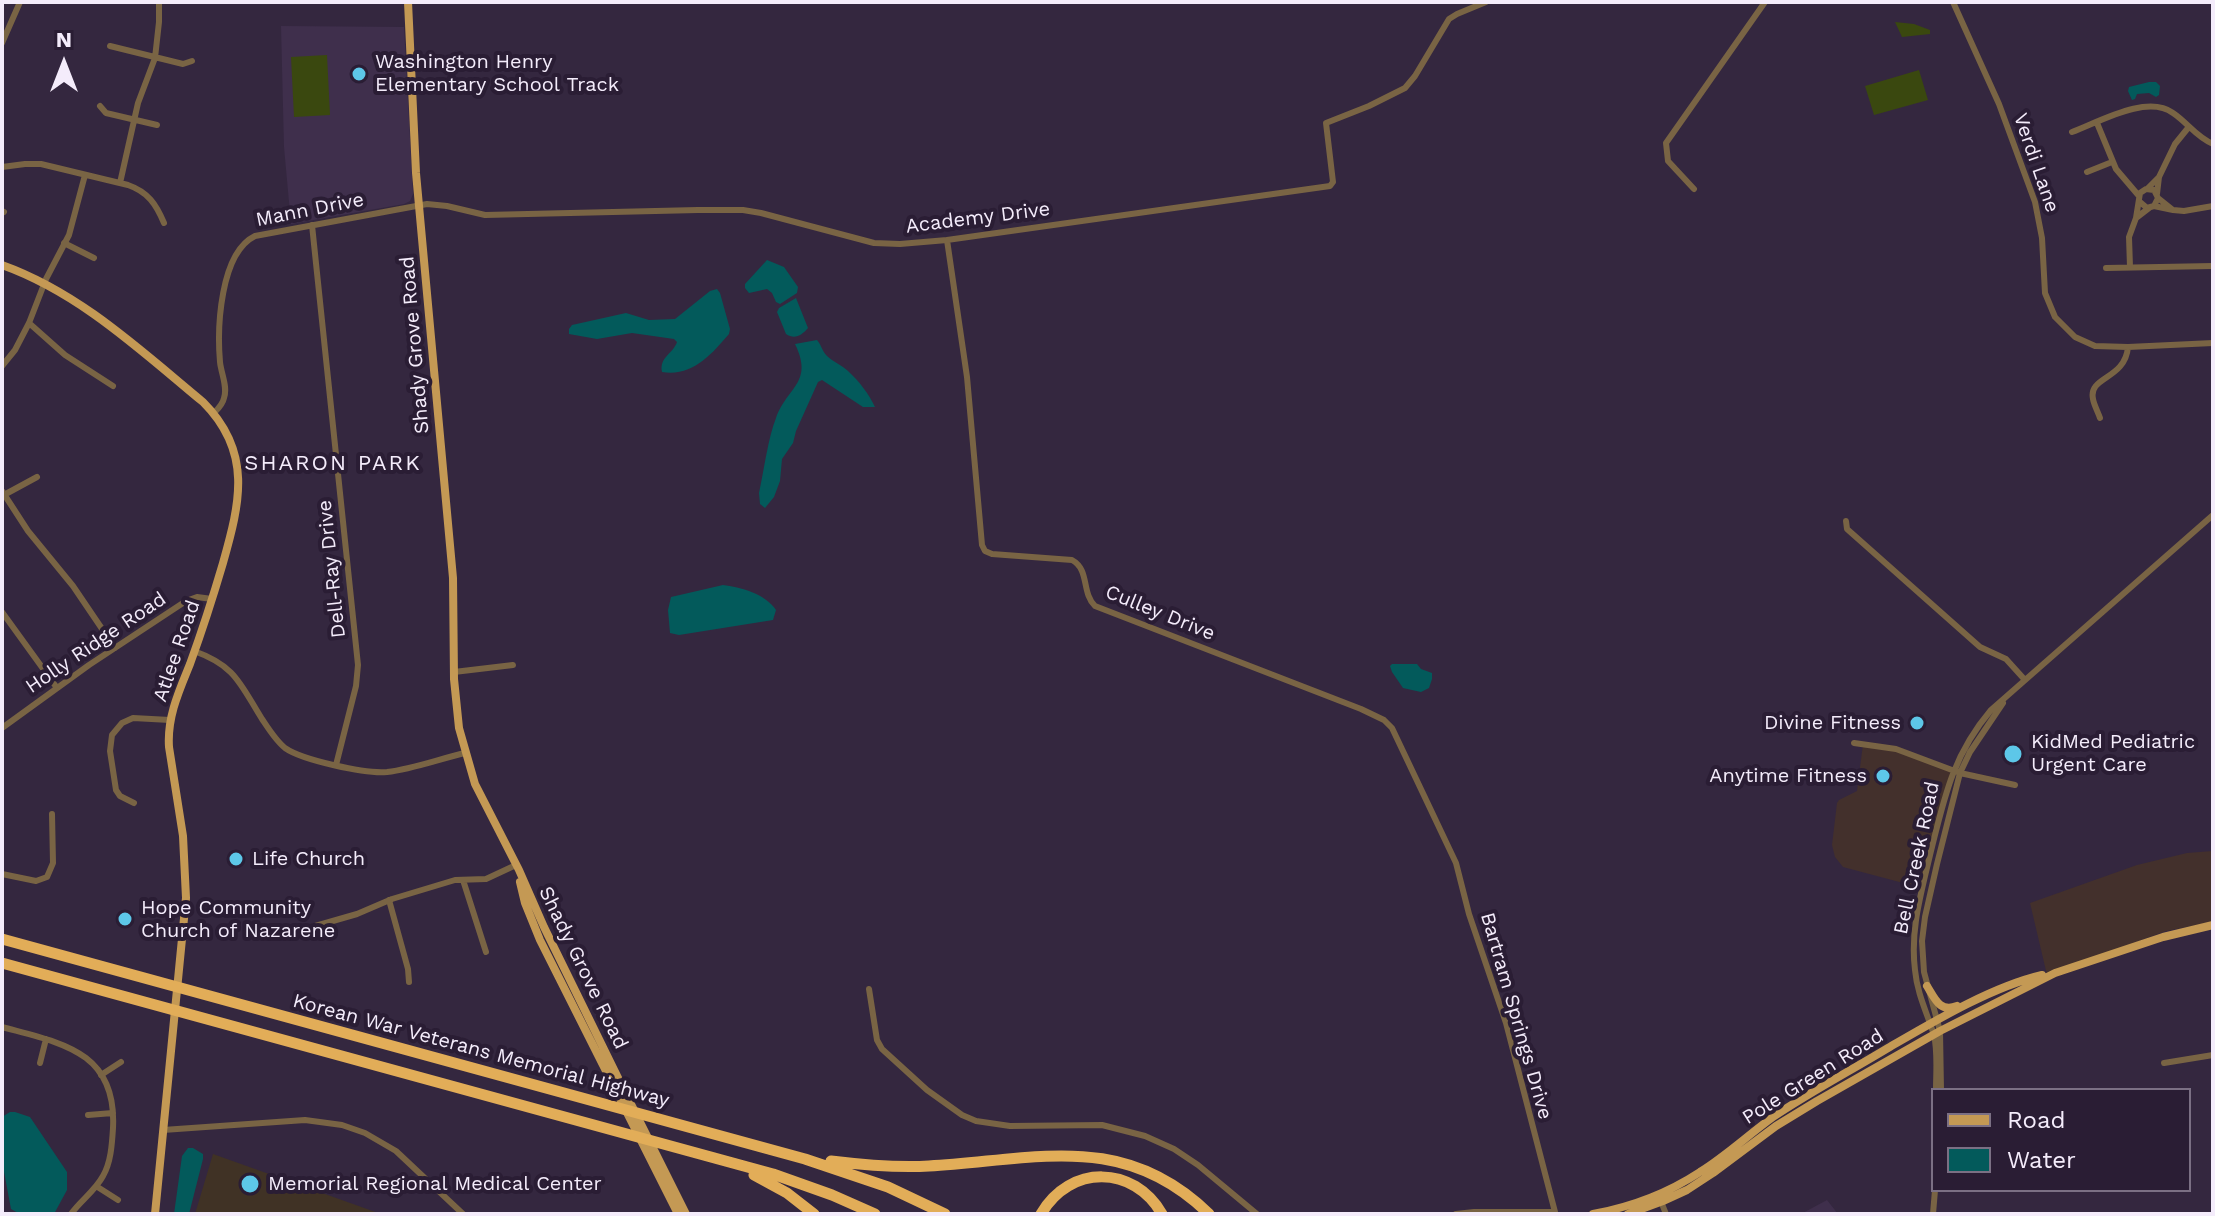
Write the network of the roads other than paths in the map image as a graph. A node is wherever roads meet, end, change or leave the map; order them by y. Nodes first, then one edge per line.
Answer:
1 (20, 2) edge
2 (159, 2) edge
3 (408, 2) edge
4 (1486, 2) edge
5 (1765, 2) edge
6 (1953, 2) edge
7 (2, 43) edge
8 (110, 46) dead end
9 (155, 58) junction
10 (192, 61) dead end
11 (100, 106) dead end
12 (134, 120) junction
13 (2097, 123) junction
14 (157, 125) dead end
15 (2188, 128) junction
16 (2072, 132) dead end
17 (2213, 144) edge
18 (2112, 162) junction
19 (2, 167) edge
20 (2087, 172) dead end
21 (85, 175) junction
22 (2159, 177) junction
23 (120, 183) junction
24 (1694, 189) dead end
25 (2142, 194) junction
26 (2155, 202) junction
27 (419, 205) junction
28 (2213, 206) edge
29 (2136, 218) junction
30 (164, 223) dead end
31 (312, 225) junction
32 (947, 240) junction
33 (64, 243) junction
34 (94, 258) dead end
35 (2, 265) edge
36 (2213, 266) edge
37 (2130, 267) junction
38 (2106, 268) dead end
39 (44, 283) junction
40 (29, 323) junction
41 (2213, 343) edge
42 (2128, 347) junction
43 (2, 366) edge
44 (113, 386) dead end
45 (214, 413) junction
46 (2100, 418) dead end
47 (37, 477) dead end
48 (3, 494) edge
49 (2213, 515) edge
50 (1846, 521) dead end
51 (212, 599) junction
52 (2, 612) edge
53 (115, 648) junction
54 (194, 651) junction
55 (513, 665) dead end
56 (454, 672) junction
57 (2025, 680) junction
58 (57, 688) junction
59 (170, 720) junction
60 (2, 728) edge
61 (1854, 743) dead end
62 (465, 753) junction
63 (336, 765) junction
64 (1956, 772) junction
65 (2015, 785) dead end
66 (134, 803) dead end
67 (52, 814) dead end
68 (1441, 832) joint
69 (516, 865) junction
70 (2, 874) edge
71 (463, 880) junction
72 (389, 900) junction
73 (2213, 925) edge
74 (284, 935) dead end
75 (2, 939) edge
76 (486, 952) dead end
77 (2, 963) edge
78 (2055, 973) junction
79 (409, 982) dead end
80 (1927, 986) junction
81 (869, 989) dead end
82 (2003, 989) junction
83 (1934, 1023) junction
84 (2, 1027) edge
85 (1937, 1033) junction
86 (46, 1039) junction
87 (2213, 1055) edge
88 (121, 1062) dead end
89 (40, 1063) dead end
90 (2164, 1063) dead end
91 (101, 1075) junction
92 (617, 1086) junction
93 (1938, 1088) edge
94 (113, 1113) junction
95 (88, 1115) dead end
96 (163, 1130) junction
97 (799, 1157) junction
98 (728, 1162) junction
99 (96, 1186) junction
100 (1935, 1192) edge
101 (1660, 1198) junction
102 (118, 1200) dead end
103 (71, 1214) edge
104 (155, 1214) edge
105 (463, 1214) edge
106 (678, 1214) edge
107 (686, 1214) edge
108 (814, 1214) edge
109 (875, 1214) edge
110 (945, 1214) edge
111 (1041, 1214) edge
112 (1162, 1214) edge
113 (1209, 1214) edge
114 (1257, 1214) edge
115 (1456, 1214) edge
116 (1593, 1214) edge
117 (1628, 1214) edge
118 (1666, 1214) edge
119 (1933, 1214) edge

1 - 7 street
2 - 9 street
3 - 27 main road, Shady Grove Road
4 - 32 street, Academy Drive
5 - 24 street
6 - 42 street, Verdi Lane
8 - 9 street
9 - 10 street
9 - 12 street
11 - 12 street
12 - 14 street
12 - 23 street
13 - 15 street
13 - 16 street
13 - 18 street
15 - 17 street
15 - 22 street
18 - 20 street
18 - 25 street
19 - 21 street
21 - 23 street
21 - 33 street
22 - 25 street
22 - 26 street
23 - 30 street
25 - 26 street
25 - 26 street
25 - 29 street
26 - 28 street
26 - 29 street
27 - 31 street, Mann Drive
27 - 32 street, Academy Drive
27 - 56 main road, Shady Grove Road
29 - 37 street
31 - 45 street, Mann Drive
31 - 63 street, Dell-Ray Drive
32 - 68 street, Culley Drive
33 - 34 street
33 - 39 street
35 - 39 main road, Atlee Road
36 - 37 street
37 - 38 street
39 - 40 street
39 - 45 main road, Atlee Road
40 - 43 street
40 - 44 street
41 - 42 street, Verdi Lane
42 - 46 street
45 - 51 main road, Atlee Road
47 - 48 street
48 - 53 street
49 - 57 street, Bell Creek Road
50 - 57 street
51 - 53 street, Holly Ridge Road
51 - 54 main road, Atlee Road
52 - 58 street
53 - 58 street, Holly Ridge Road
54 - 59 main road, Atlee Road
54 - 63 street
55 - 56 street
56 - 62 main road, Shady Grove Road
57 - 64 street, Bell Creek Road
58 - 60 street, Holly Ridge Road
59 - 66 street
59 - 96 main road, Atlee Road
61 - 64 street
62 - 63 street
62 - 69 main road, Shady Grove Road
64 - 65 street
64 - 80 street, Bell Creek Road
64 - 83 street, Bell Creek Road
67 - 70 street
68 - 115 street, Bartram Springs Drive
69 - 71 street
69 - 92 main road, Shady Grove Road
71 - 72 street
71 - 76 street
72 - 74 street
72 - 79 street
73 - 78 main road, Pole Green Road
75 - 97 highway, Korean War Veterans Memorial Highway
77 - 98 highway, Korean War Veterans Memorial Highway
78 - 82 main road, Pole Green Road
78 - 85 main road, Pole Green Road
80 - 82 main road
80 - 83 street, Bell Creek Road
81 - 114 street
82 - 83 main road, Pole Green Road
83 - 85 street, Bell Creek Road
83 - 101 main road, Pole Green Road
84 - 86 street
85 - 93 street, Bell Creek Road
85 - 101 main road, Pole Green Road
86 - 89 street
86 - 91 street
87 - 90 street
88 - 91 street
91 - 94 street
92 - 106 main road, Shady Grove Road
92 - 107 main road, Shady Grove Road
94 - 95 street
94 - 99 street
96 - 104 main road, Atlee Road
96 - 105 street
97 - 110 highway, Korean War Veterans Memorial Highway
97 - 113 highway
98 - 108 highway
98 - 109 highway, Korean War Veterans Memorial Highway
99 - 102 street
99 - 103 street
100 - 119 street
101 - 116 main road, Pole Green Road
101 - 117 main road, Pole Green Road
101 - 118 street
111 - 112 highway

